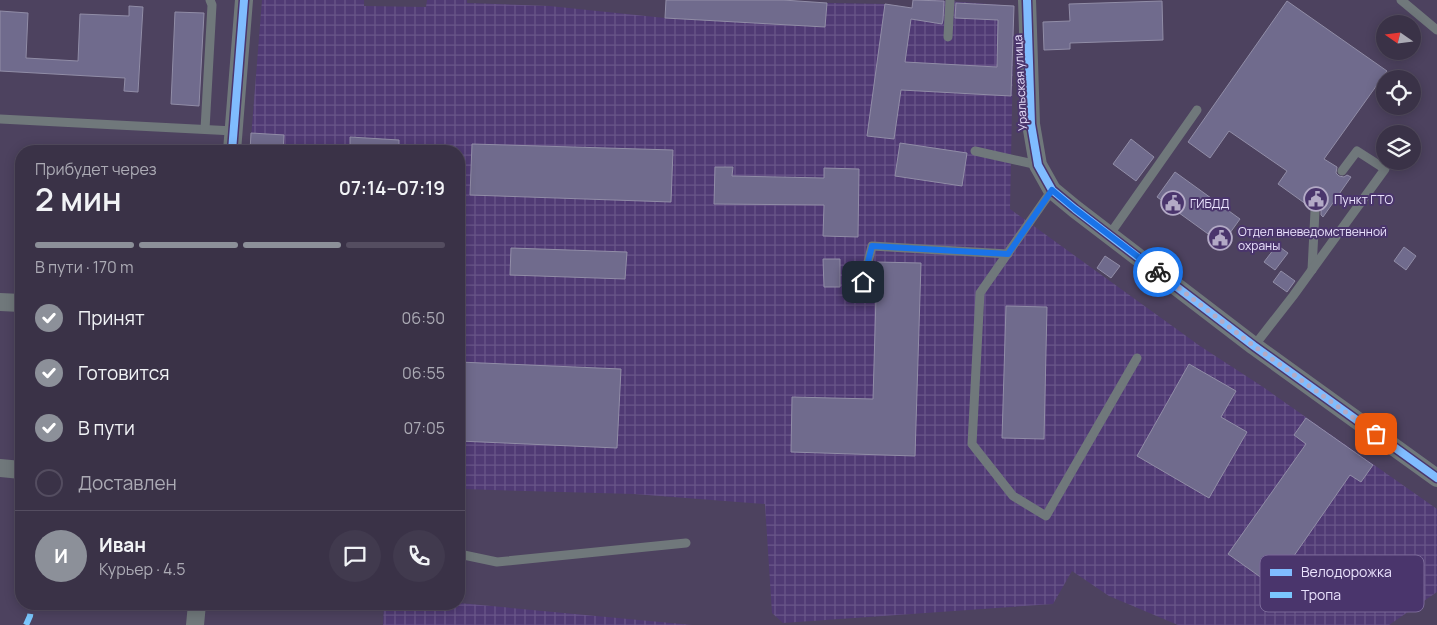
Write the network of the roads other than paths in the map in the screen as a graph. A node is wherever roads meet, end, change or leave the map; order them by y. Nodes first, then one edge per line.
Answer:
1 (210, 0) edge
2 (244, 0) edge
3 (950, 0) edge
4 (1028, 0) edge
5 (1401, 0) edge
6 (1437, 30) edge
7 (948, 37) dead end
8 (1197, 110) dead end
9 (0, 119) edge
10 (205, 129) junction
11 (234, 131) junction
12 (233, 145) edge
13 (975, 150) dead end
14 (1038, 165) junction
15 (1342, 171) dead end
16 (1052, 190) junction
17 (1315, 211) dead end
18 (1110, 234) junction
19 (1008, 254) junction
20 (1312, 270) junction
21 (863, 282) dead end
22 (0, 302) edge
23 (15, 303) edge
24 (1254, 346) junction
25 (1137, 358) dead end
26 (0, 468) edge
27 (15, 469) edge
28 (1437, 478) edge
29 (686, 543) dead end
30 (465, 555) edge
31 (196, 610) edge
32 (195, 625) edge

1 - 10 lane
2 - 11 street
3 - 7 lane
4 - 14 street, Уральская улица
5 - 6 lane
8 - 18 lane
9 - 10 lane
10 - 11 lane
11 - 12 street
13 - 14 lane
14 - 16 street, Уральская улица
15 - 20 lane
16 - 18 street, Уральская улица
16 - 19 lane
17 - 20 lane
18 - 24 street, Уральская улица
19 - 21 lane
19 - 25 lane
20 - 24 lane
22 - 23 street
24 - 28 street, Уральская улица
26 - 27 street
29 - 30 lane
31 - 32 street

